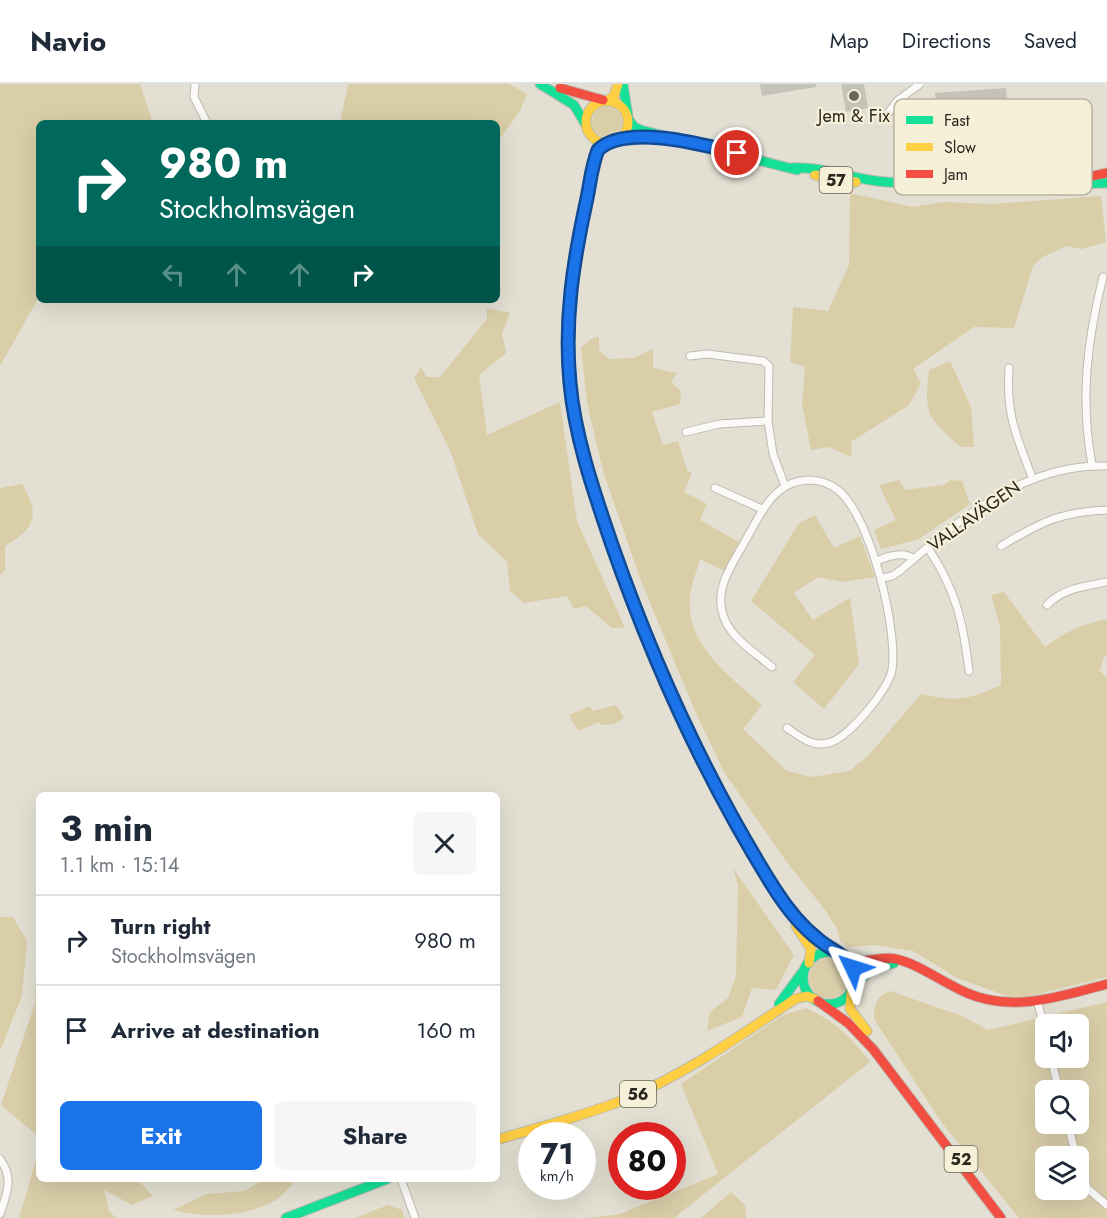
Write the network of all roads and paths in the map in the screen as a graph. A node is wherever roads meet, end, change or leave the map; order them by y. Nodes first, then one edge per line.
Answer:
1 (195, 84) edge
2 (540, 84) edge
3 (550, 84) edge
4 (618, 84) edge
5 (623, 84) edge
6 (920, 84) edge
7 (900, 99) edge
8 (606, 100) junction
9 (894, 105) edge
10 (889, 112) dead end
11 (628, 118) junction
12 (206, 120) edge
13 (588, 128) junction
14 (665, 137) junction
15 (615, 142) junction
16 (1107, 173) edge
17 (592, 177) junction
18 (1092, 177) edge
19 (894, 183) edge
20 (1107, 183) edge
21 (1092, 184) edge
22 (1103, 277) dead end
23 (690, 356) dead end
24 (1009, 368) dead end
25 (768, 421) junction
26 (686, 432) dead end
27 (1092, 465) junction
28 (1107, 466) edge
29 (1032, 477) junction
30 (785, 486) junction
31 (715, 488) dead end
32 (762, 510) junction
33 (1107, 510) edge
34 (1001, 546) dead end
35 (928, 548) junction
36 (914, 559) junction
37 (876, 562) junction
38 (882, 578) junction
39 (1107, 582) edge
40 (1047, 605) dead end
41 (772, 667) dead end
42 (969, 671) dead end
43 (787, 728) dead end
44 (776, 891) junction
45 (844, 957) junction
46 (808, 965) junction
47 (908, 965) junction
48 (1107, 984) edge
49 (852, 990) junction
50 (817, 1000) junction
51 (1038, 1001) junction
52 (1041, 1014) edge
53 (765, 1018) junction
54 (500, 1139) edge
55 (0, 1159) edge
56 (379, 1182) edge
57 (402, 1182) edge
58 (1089, 1190) edge
59 (1107, 1205) edge
60 (0, 1214) edge
61 (286, 1218) edge
62 (415, 1218) edge
63 (1001, 1218) edge
64 (1008, 1218) edge

1 - 12 street
2 - 13 main road
3 - 8 main road
4 - 8 main road
5 - 11 main road
6 - 7 street
8 - 11 main road
8 - 13 main road
9 - 10 street
11 - 14 main road, 57
11 - 15 main road
13 - 15 main road
13 - 17 main road
14 - 15 main road, 57
14 - 19 main road, 57
15 - 17 main road
16 - 18 main road, 57
17 - 44 main road
20 - 21 main road, 57
22 - 27 street
23 - 25 street
24 - 29 street
25 - 26 street
25 - 30 street
27 - 28 street, VALLAVÄGEN
27 - 29 street, VALLAVÄGEN
29 - 35 street, VALLAVÄGEN
30 - 32 street
30 - 37 street
31 - 32 street
32 - 41 street
33 - 34 street
35 - 36 street, VALLAVÄGEN
35 - 42 street
36 - 37 street, VALLAVÄGEN
36 - 38 street, VALLAVÄGEN
37 - 38 street
38 - 43 street
39 - 40 street
44 - 45 main road
44 - 46 main road
45 - 46 main road
45 - 47 main road
45 - 49 main road, 52
46 - 50 main road
46 - 53 main road, 56
47 - 49 main road
47 - 51 main road
48 - 51 main road
49 - 50 main road
49 - 64 main road, 52
50 - 53 main road, 56
50 - 63 main road, 52
51 - 52 street
53 - 54 main road, 56
55 - 60 street
56 - 61 main road
57 - 62 street
58 - 59 street

